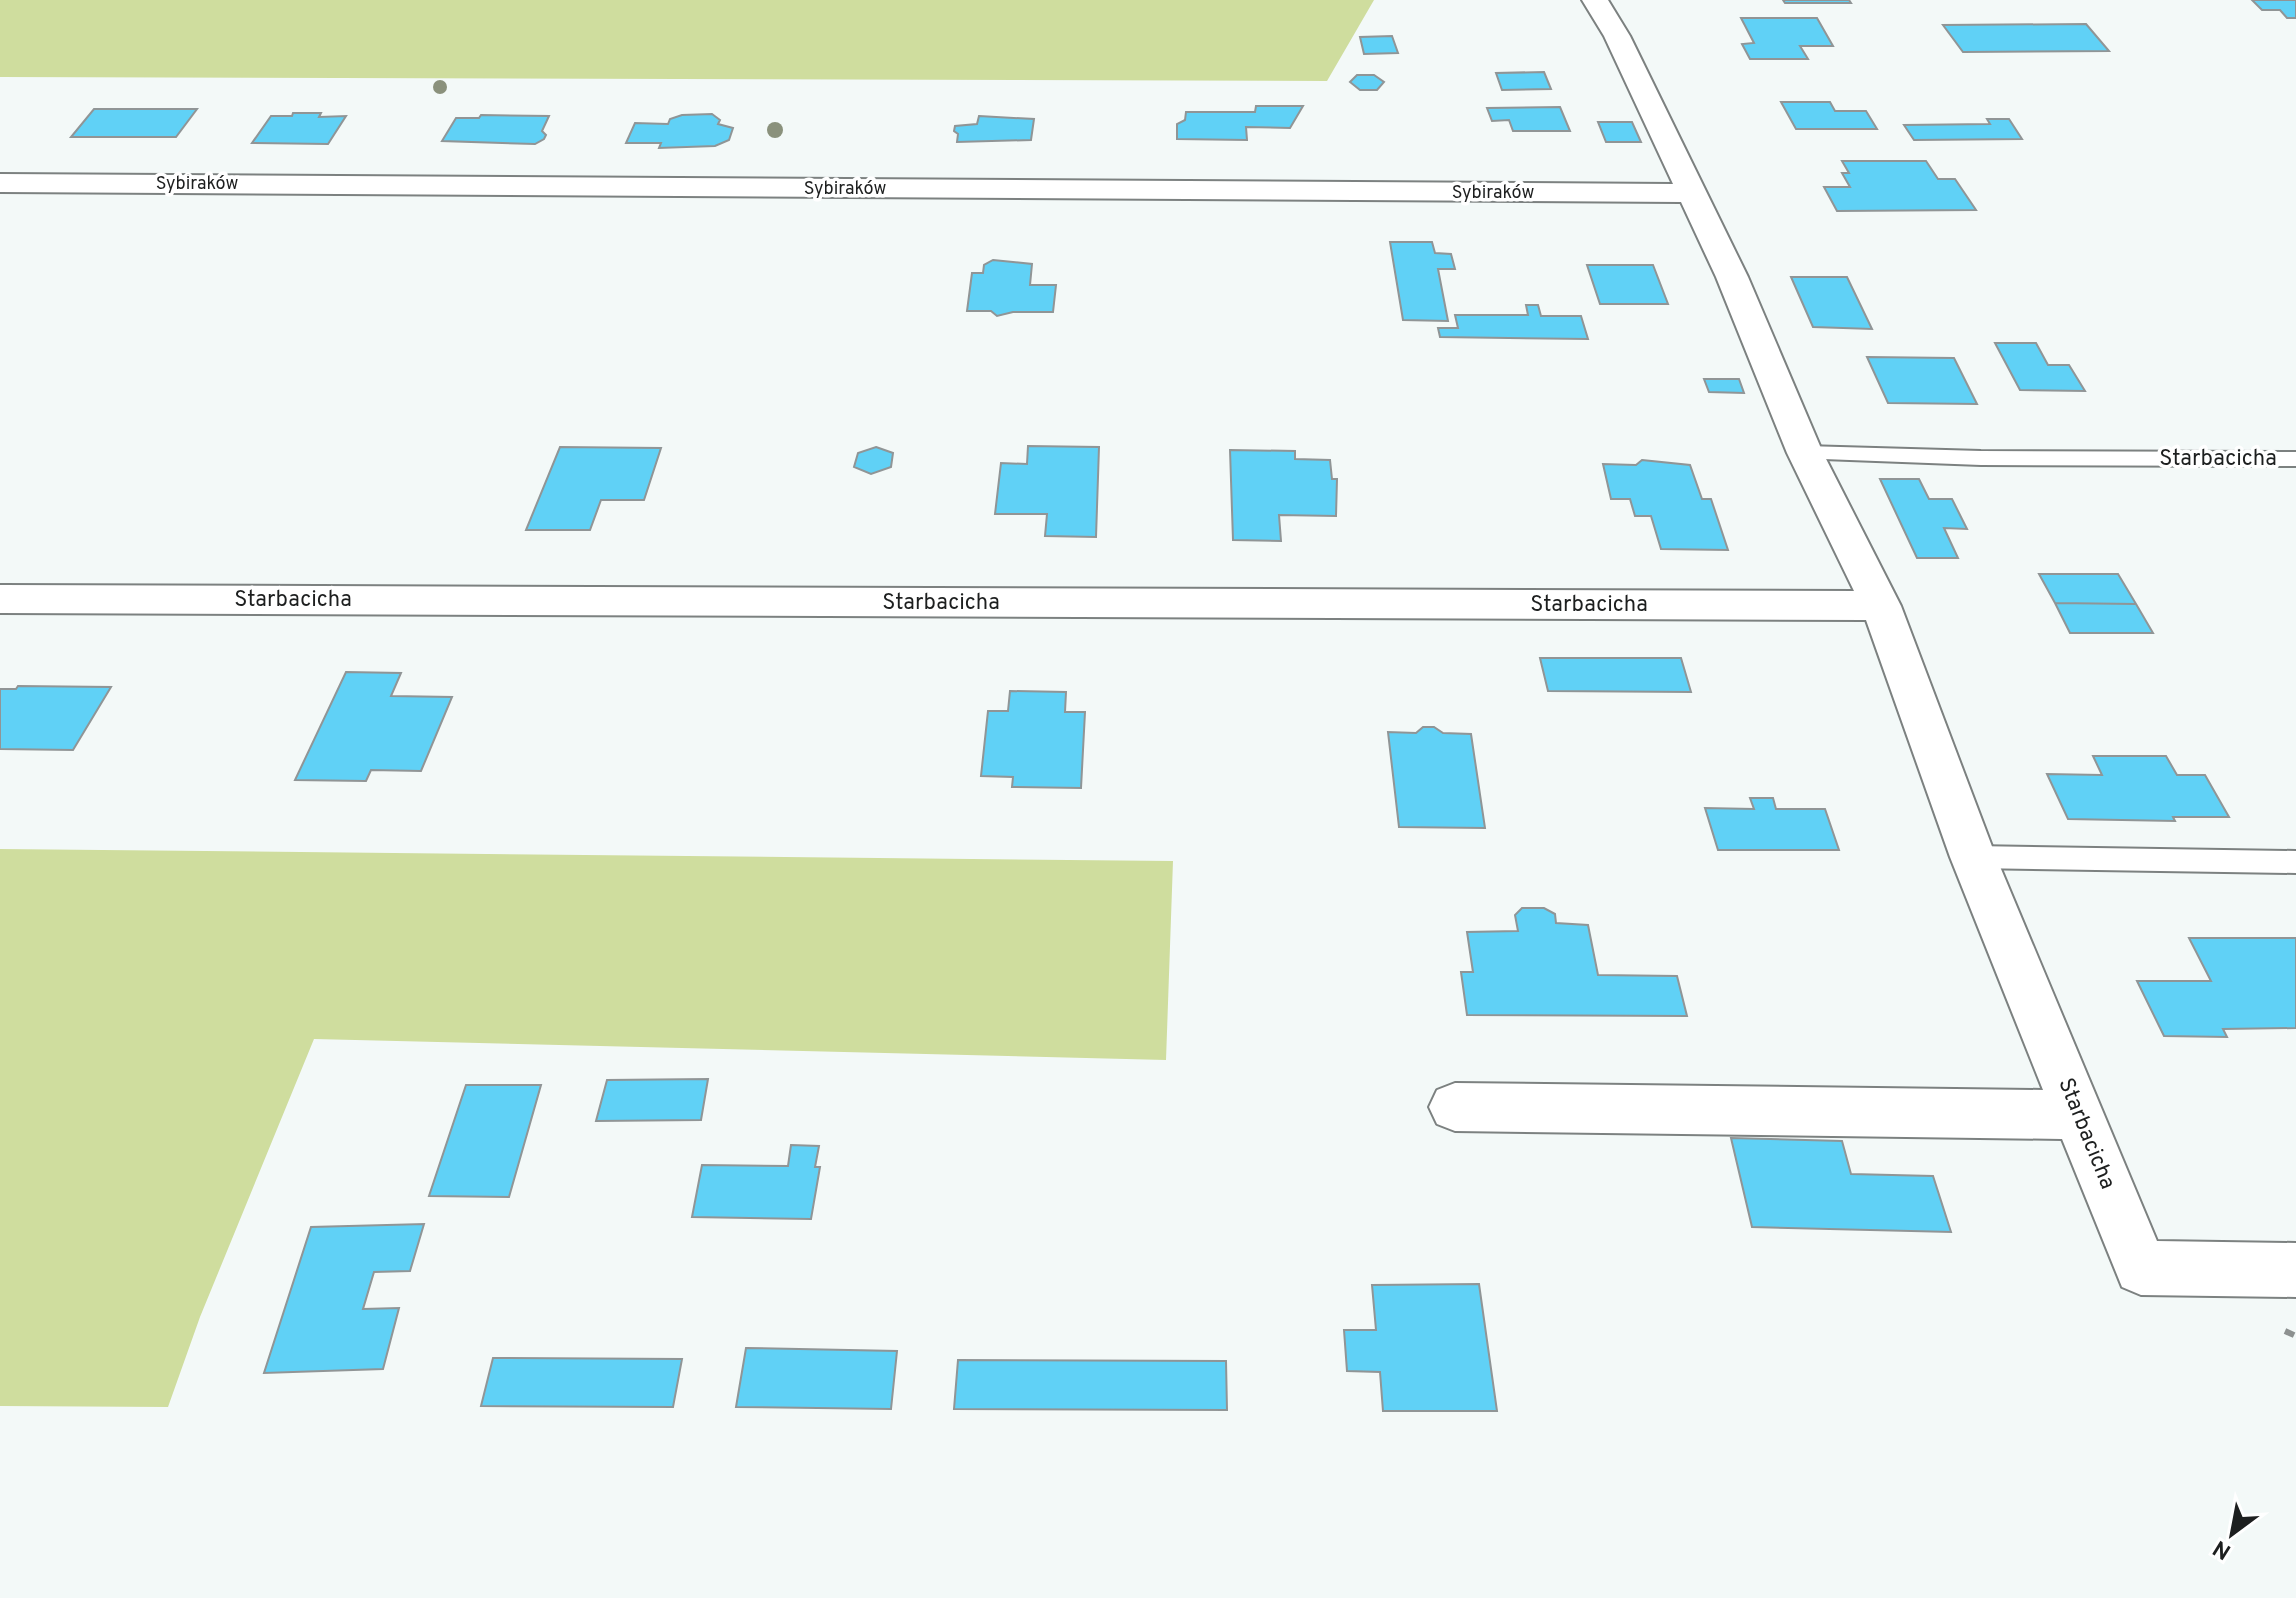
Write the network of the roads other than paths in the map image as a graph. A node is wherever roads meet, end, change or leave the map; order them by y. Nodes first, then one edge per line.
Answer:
1 (1595, 0) edge
2 (0, 183) edge
3 (1691, 193) junction
4 (1805, 453) junction
5 (2296, 459) edge
6 (0, 599) edge
7 (1881, 606) junction
8 (1973, 857) junction
9 (2296, 862) edge
10 (1455, 1107) dead end
11 (2078, 1115) junction
12 (2296, 1270) edge

1 - 3 street, Starbacicha
2 - 3 street, Sybiraków
3 - 4 street, Starbacicha
4 - 5 lane, Starbacicha
4 - 7 street, Starbacicha
6 - 7 street, Starbacicha
7 - 8 street, Starbacicha
8 - 9 lane
8 - 11 street, Starbacicha
10 - 11 street
11 - 12 street, Starbacicha

